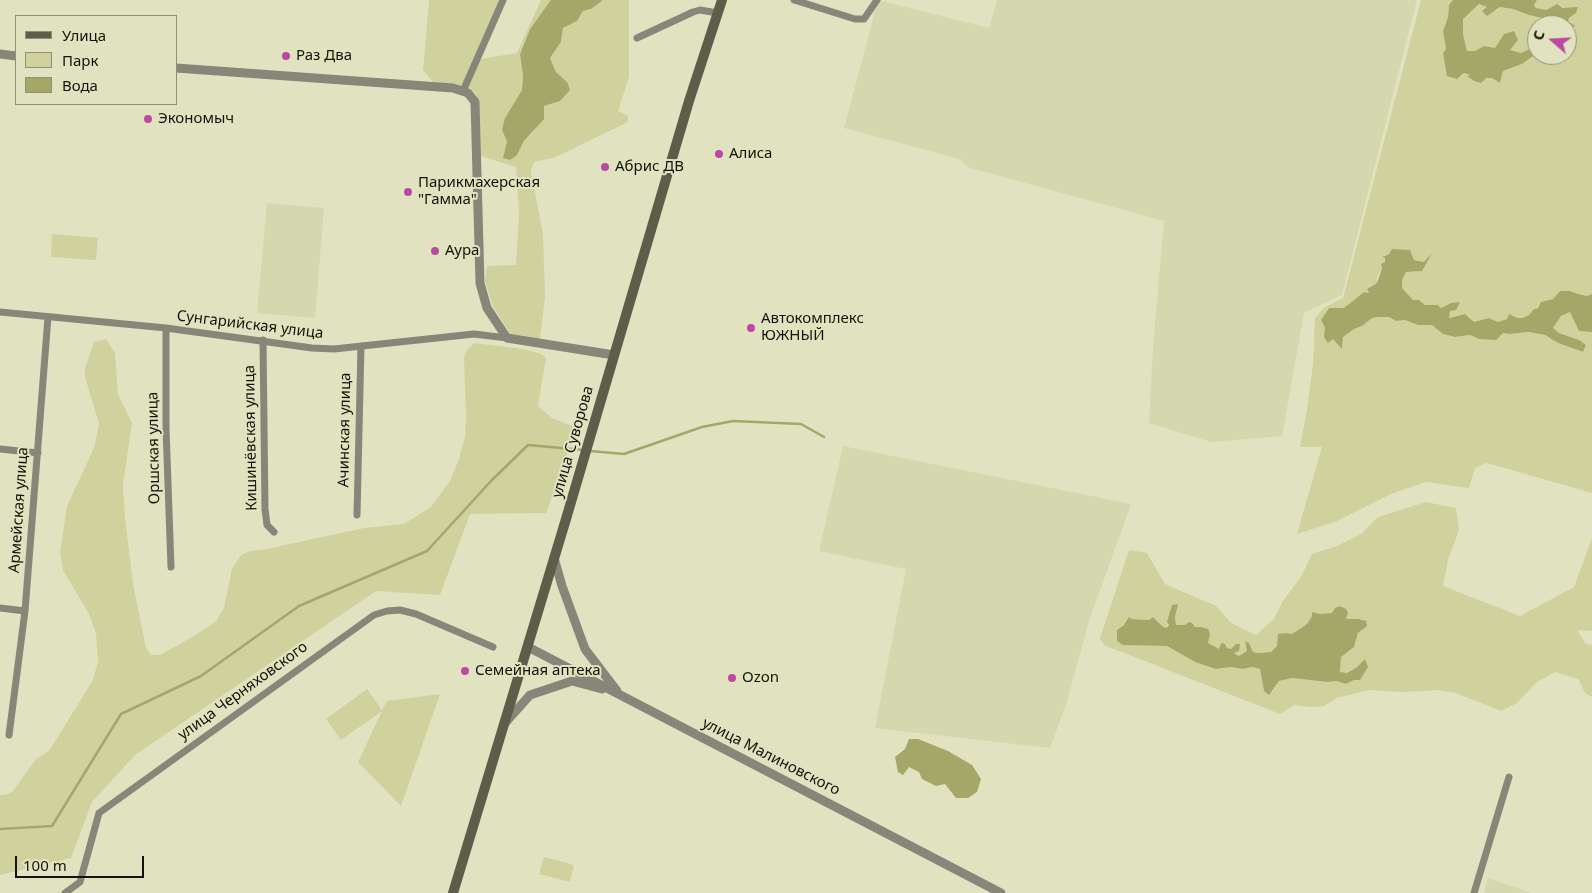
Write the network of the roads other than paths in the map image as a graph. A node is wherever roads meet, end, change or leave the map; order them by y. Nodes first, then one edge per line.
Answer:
1 (503, 0) edge
2 (722, 0) edge
3 (794, 0) edge
4 (877, 0) edge
5 (718, 12) junction
6 (637, 38) dead end
7 (0, 54) edge
8 (15, 56) edge
9 (178, 68) edge
10 (463, 90) junction
11 (0, 312) edge
12 (48, 317) junction
13 (166, 328) junction
14 (507, 338) junction
15 (263, 340) junction
16 (361, 346) junction
17 (614, 355) junction
18 (0, 449) edge
19 (38, 453) junction
20 (357, 516) dead end
21 (274, 532) dead end
22 (554, 558) junction
23 (170, 568) dead end
24 (0, 608) edge
25 (25, 611) junction
26 (528, 647) junction
27 (493, 648) dead end
28 (619, 693) junction
29 (504, 724) junction
30 (9, 735) dead end
31 (1509, 778) dead end
32 (65, 893) edge
33 (452, 893) edge
34 (1002, 893) edge
35 (1474, 893) edge

1 - 10 street
2 - 5 main road, улица Суворова
3 - 4 street
5 - 6 street
5 - 17 main road, улица Суворова
7 - 8 street
9 - 10 street
10 - 14 street
11 - 12 street, Сунгарийская улица
12 - 13 street, Сунгарийская улица
12 - 19 street, Армейская улица
13 - 15 street, Сунгарийская улица
13 - 23 street, Оршская улица
14 - 16 street, Сунгарийская улица
14 - 17 street, Сунгарийская улица
15 - 16 street, Сунгарийская улица
15 - 21 street, Кишинёвская улица
16 - 20 street, Ачинская улица
17 - 22 main road, улица Суворова
18 - 19 street
19 - 25 street, Армейская улица
22 - 26 main road, улица Суворова
22 - 28 street
24 - 25 street
25 - 30 street, Армейская улица
26 - 28 street, улица Малиновского
26 - 29 main road, улица Суворова
27 - 32 street, улица Черняховского
28 - 29 street
28 - 34 street, улица Малиновского
29 - 33 main road, улица Суворова
31 - 35 street

